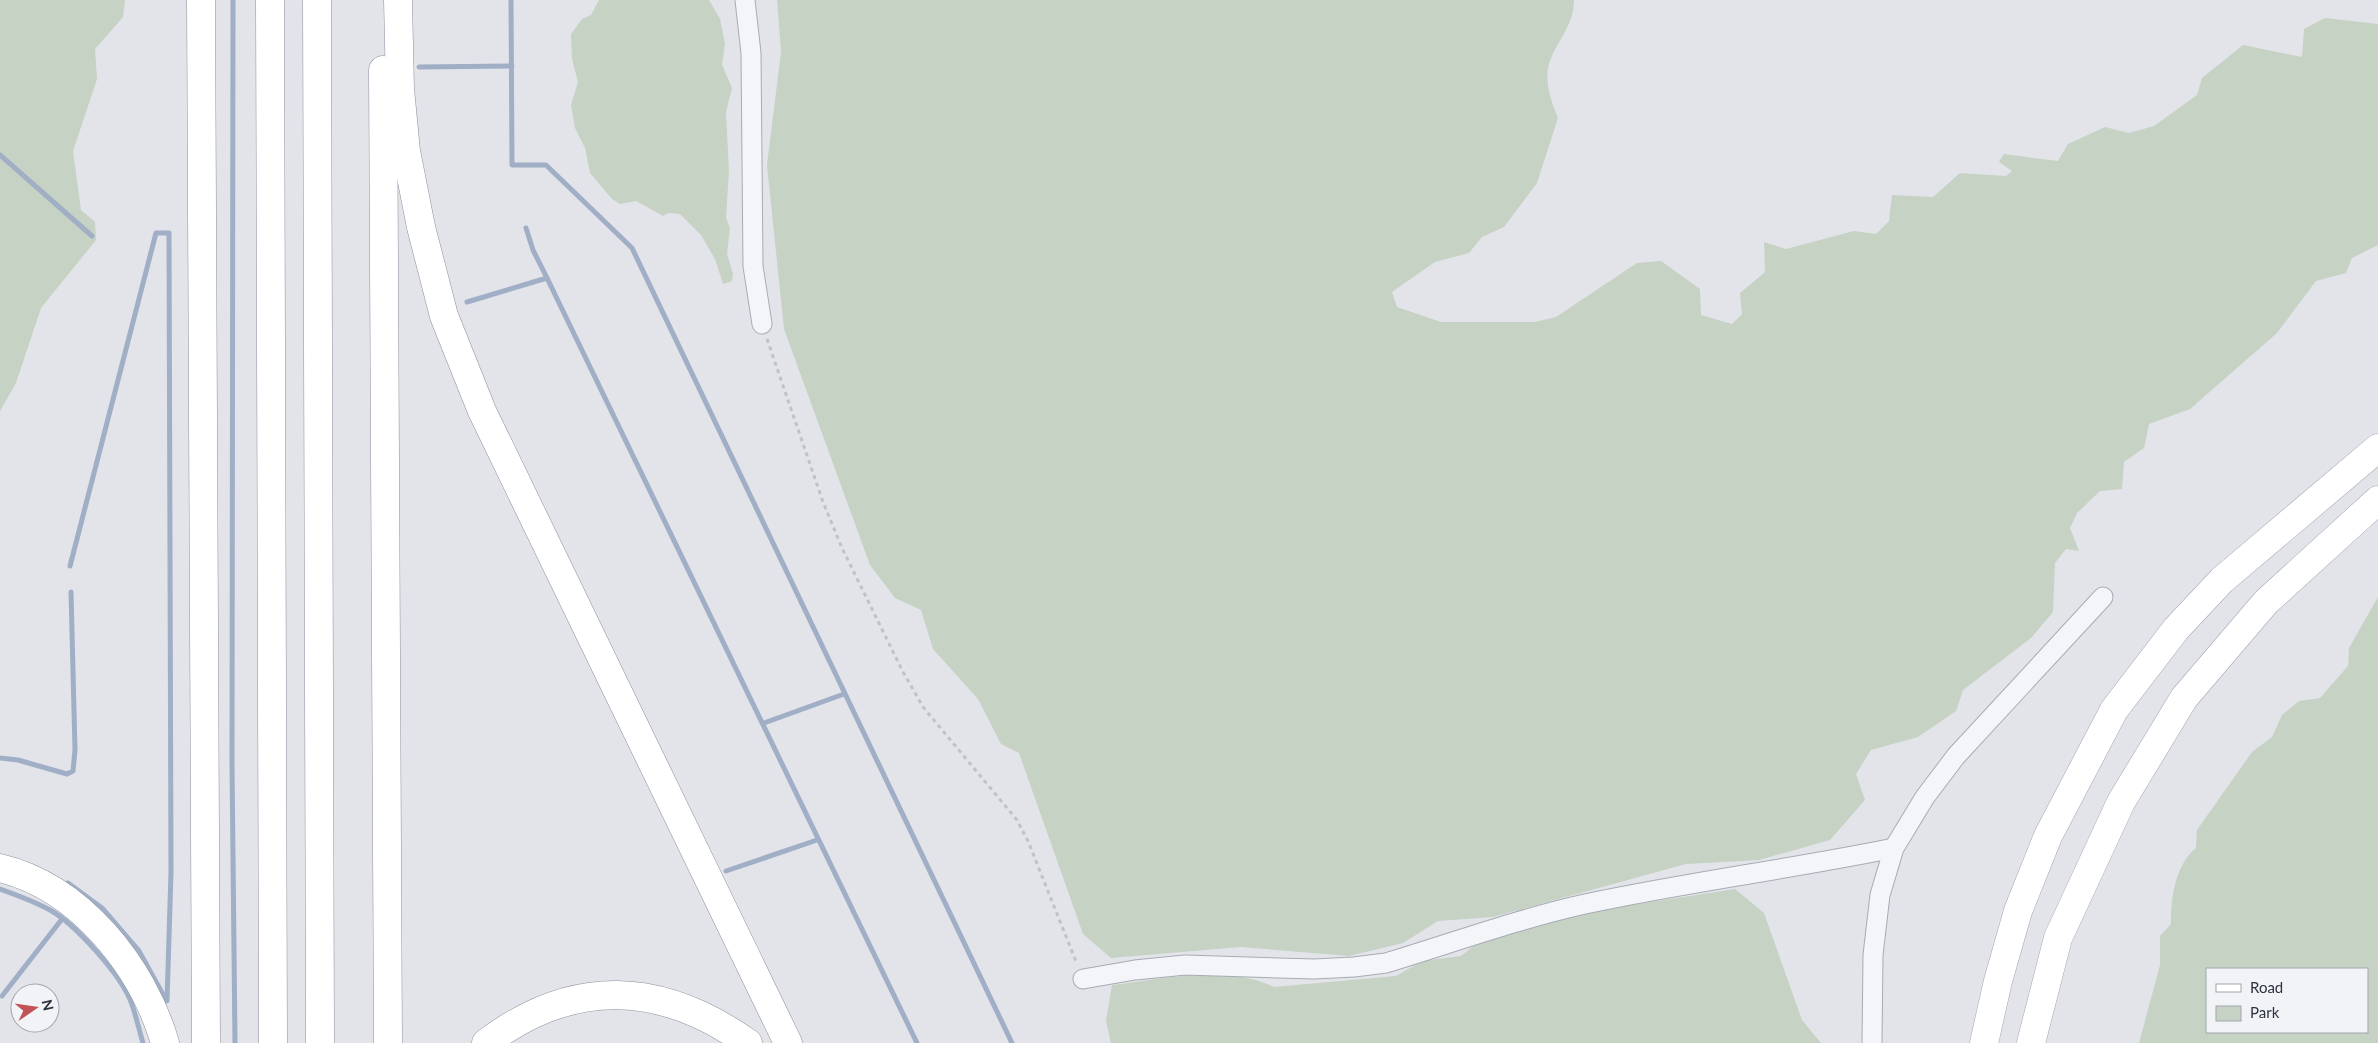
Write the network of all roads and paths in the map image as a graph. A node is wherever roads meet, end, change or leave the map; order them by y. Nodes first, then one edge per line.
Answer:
1 (201, 0) edge
2 (270, 0) edge
3 (317, 0) edge
4 (383, 0) edge
5 (398, 0) edge
6 (746, 0) edge
7 (762, 324) joint
8 (2378, 448) edge
9 (2378, 500) edge
10 (2103, 597) dead end
11 (1894, 848) junction
12 (0, 868) edge
13 (1083, 978) joint
14 (165, 1043) edge
15 (206, 1043) edge
16 (273, 1043) edge
17 (320, 1043) edge
18 (388, 1043) edge
19 (486, 1043) edge
20 (748, 1043) edge
21 (788, 1043) edge
22 (1872, 1043) edge
23 (1984, 1043) edge
24 (2032, 1043) edge

1 - 15 main road
2 - 16 main road
3 - 17 main road
4 - 18 main road
5 - 21 main road
6 - 7 street
7 - 13 path
8 - 23 main road
9 - 24 main road
10 - 11 street
11 - 13 street
11 - 22 street
12 - 14 main road
19 - 20 main road

